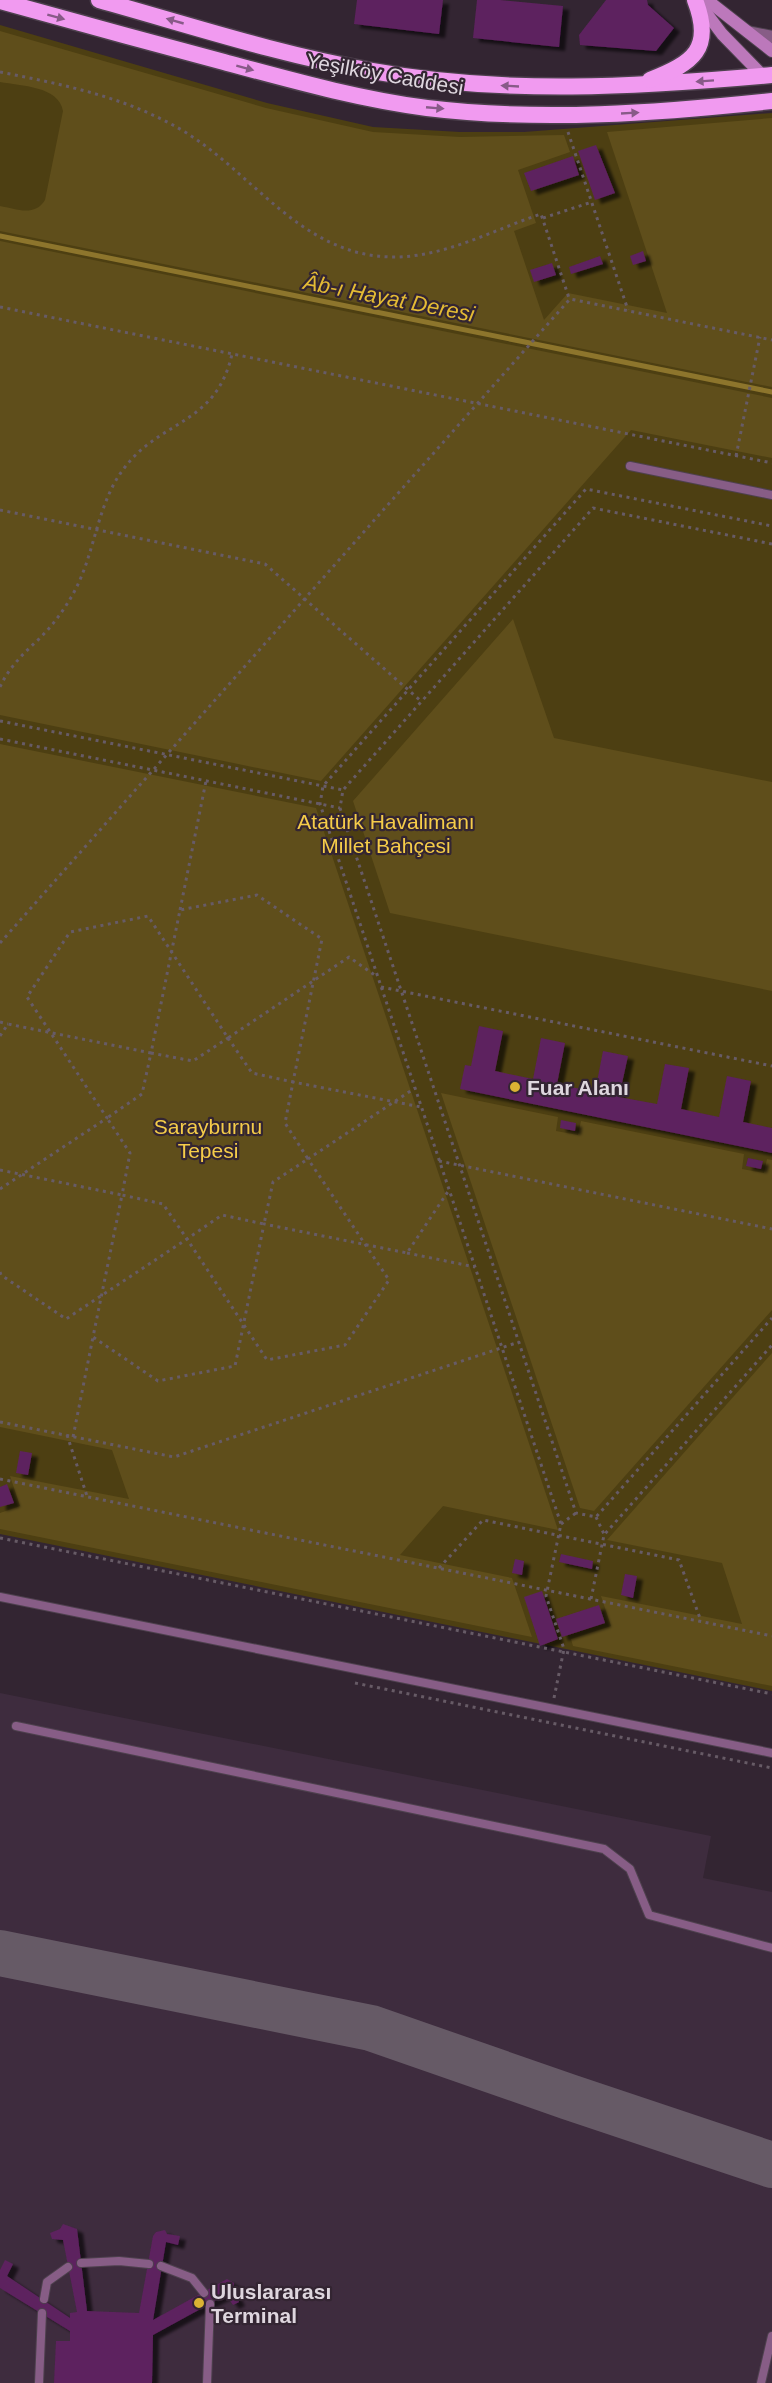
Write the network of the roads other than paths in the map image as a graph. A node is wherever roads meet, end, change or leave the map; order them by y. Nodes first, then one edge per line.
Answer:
1 (99, 0) edge
2 (696, 0) edge
3 (706, 0) edge
4 (0, 1) edge
5 (748, 32) junction
6 (772, 37) edge
7 (772, 51) edge
8 (769, 80) edge
9 (633, 86) junction
10 (772, 101) edge
11 (630, 466) dead end
12 (772, 495) edge
13 (0, 1597) edge
14 (16, 1726) dead end
15 (772, 1753) edge
16 (772, 1948) edge
17 (81, 2263) dead end
18 (149, 2264) dead end
19 (161, 2266) dead end
20 (68, 2267) dead end
21 (204, 2293) dead end
22 (44, 2299) dead end
23 (210, 2304) dead end
24 (42, 2313) dead end
25 (772, 2336) edge
26 (39, 2383) edge
27 (207, 2383) edge
28 (761, 2383) edge

9 -> 1 highway, Yeşilköy Caddesi
2 - 8 main road
2 - 9 highway
3 - 5 main road
4 -> 10 highway, Yeşilköy Caddesi
5 - 6 street
5 - 7 main road
8 -> 9 highway, Yeşilköy Caddesi
11 - 12 lane
13 - 15 lane
14 - 16 lane
17 - 18 lane
19 - 21 lane
20 - 22 lane
23 - 27 lane
24 - 26 lane
25 - 28 lane

